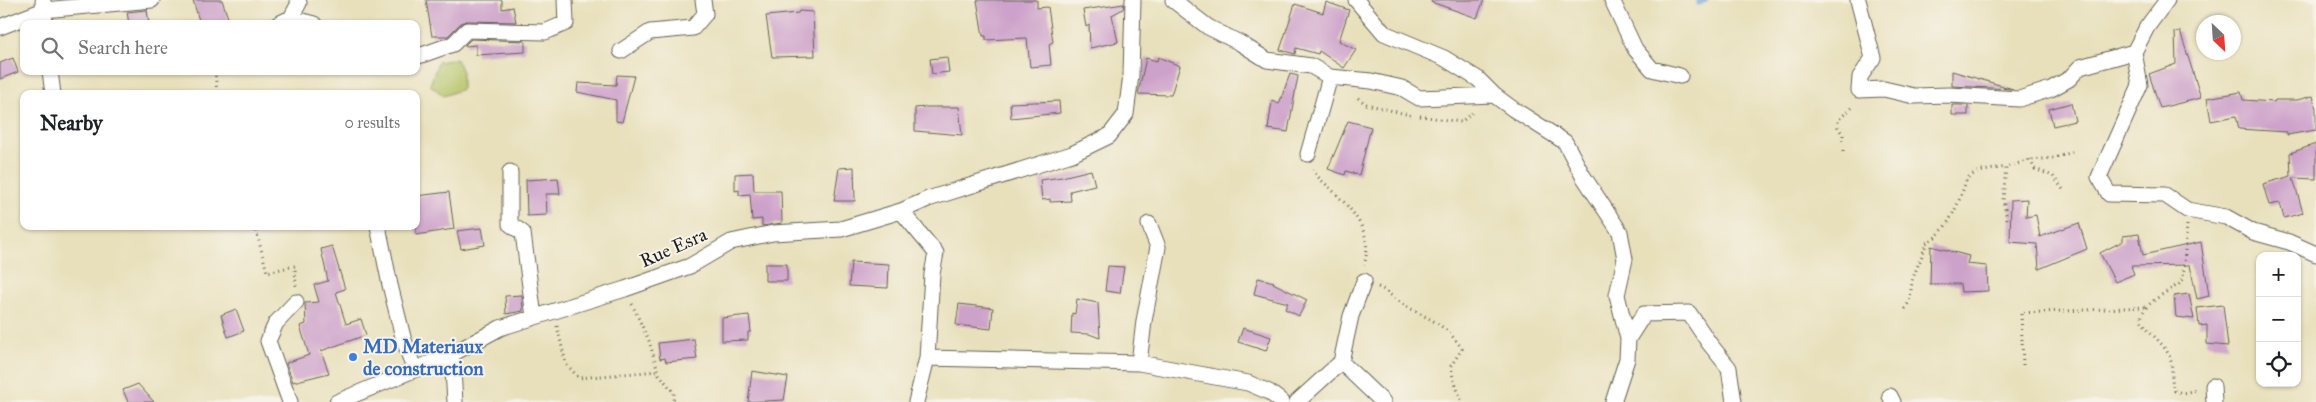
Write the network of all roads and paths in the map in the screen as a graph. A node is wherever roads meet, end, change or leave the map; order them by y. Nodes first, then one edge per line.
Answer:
1 (152, 0) edge
2 (298, 0) edge
3 (564, 0) edge
4 (703, 0) edge
5 (1133, 0) edge
6 (1173, 0) edge
7 (1356, 0) edge
8 (1612, 0) edge
9 (1858, 0) edge
10 (2167, 0) edge
11 (44, 11) edge
12 (286, 20) edge
13 (0, 27) edge
14 (621, 51) dead end
15 (2134, 52) junction
16 (420, 56) edge
17 (51, 75) edge
18 (215, 75) edge
19 (1330, 76) junction
20 (1680, 76) dead end
21 (52, 90) edge
22 (217, 90) edge
23 (1870, 90) junction
24 (1494, 95) junction
25 (1843, 151) dead end
26 (2076, 152) dead end
27 (1308, 154) joint
28 (2030, 160) junction
29 (2006, 167) junction
30 (510, 172) dead end
31 (2064, 191) dead end
32 (2187, 210) junction
33 (901, 211) junction
34 (2007, 220) dead end
35 (1149, 224) dead end
36 (256, 230) edge
37 (379, 230) edge
38 (2316, 254) edge
39 (1364, 280) junction
40 (625, 290) junction
41 (296, 302) joint
42 (2146, 306) junction
43 (1905, 309) dead end
44 (552, 311) junction
45 (534, 317) junction
46 (1628, 340) junction
47 (452, 354) junction
48 (927, 358) junction
49 (1341, 362) junction
50 (1139, 363) junction
51 (2024, 365) dead end
52 (414, 369) junction
53 (658, 371) junction
54 (2213, 386) joint
55 (290, 402) edge
56 (336, 402) edge
57 (455, 402) edge
58 (673, 402) edge
59 (916, 402) edge
60 (1282, 402) edge
61 (1297, 402) edge
62 (1383, 402) edge
63 (1462, 402) edge
64 (1613, 402) edge
65 (1734, 402) edge
66 (2214, 402) edge

1 - 11 street
2 - 12 street
3 - 16 street
4 - 14 street
5 - 33 street, Rue Esra
6 - 19 street
7 - 24 street
8 - 20 street
9 - 23 street
10 - 15 street
11 - 13 street
15 - 23 street
15 - 32 street
17 - 21 street
18 - 22 path
19 - 24 street
19 - 27 street
23 - 25 path
24 - 46 street
26 - 28 path
27 - 39 path
28 - 29 path
28 - 31 path
29 - 34 path
29 - 43 path
30 - 45 street
32 - 38 street
32 - 42 path
33 - 40 street, Rue Esra
33 - 48 street
35 - 50 street
36 - 41 path
37 - 52 street
39 - 49 street
39 - 63 path
40 - 44 street, Rue Esra
40 - 53 path
41 - 55 street
42 - 51 path
42 - 54 path
44 - 45 street, Rue Esra
44 - 53 path
45 - 47 street, Rue Esra
46 - 64 street
46 - 65 street
47 - 52 street, Rue Esra
47 - 57 street
48 - 50 street
48 - 59 street
49 - 61 street
49 - 62 street
50 - 60 street
52 - 56 street, Rue Esra
53 - 58 path
54 - 66 street

